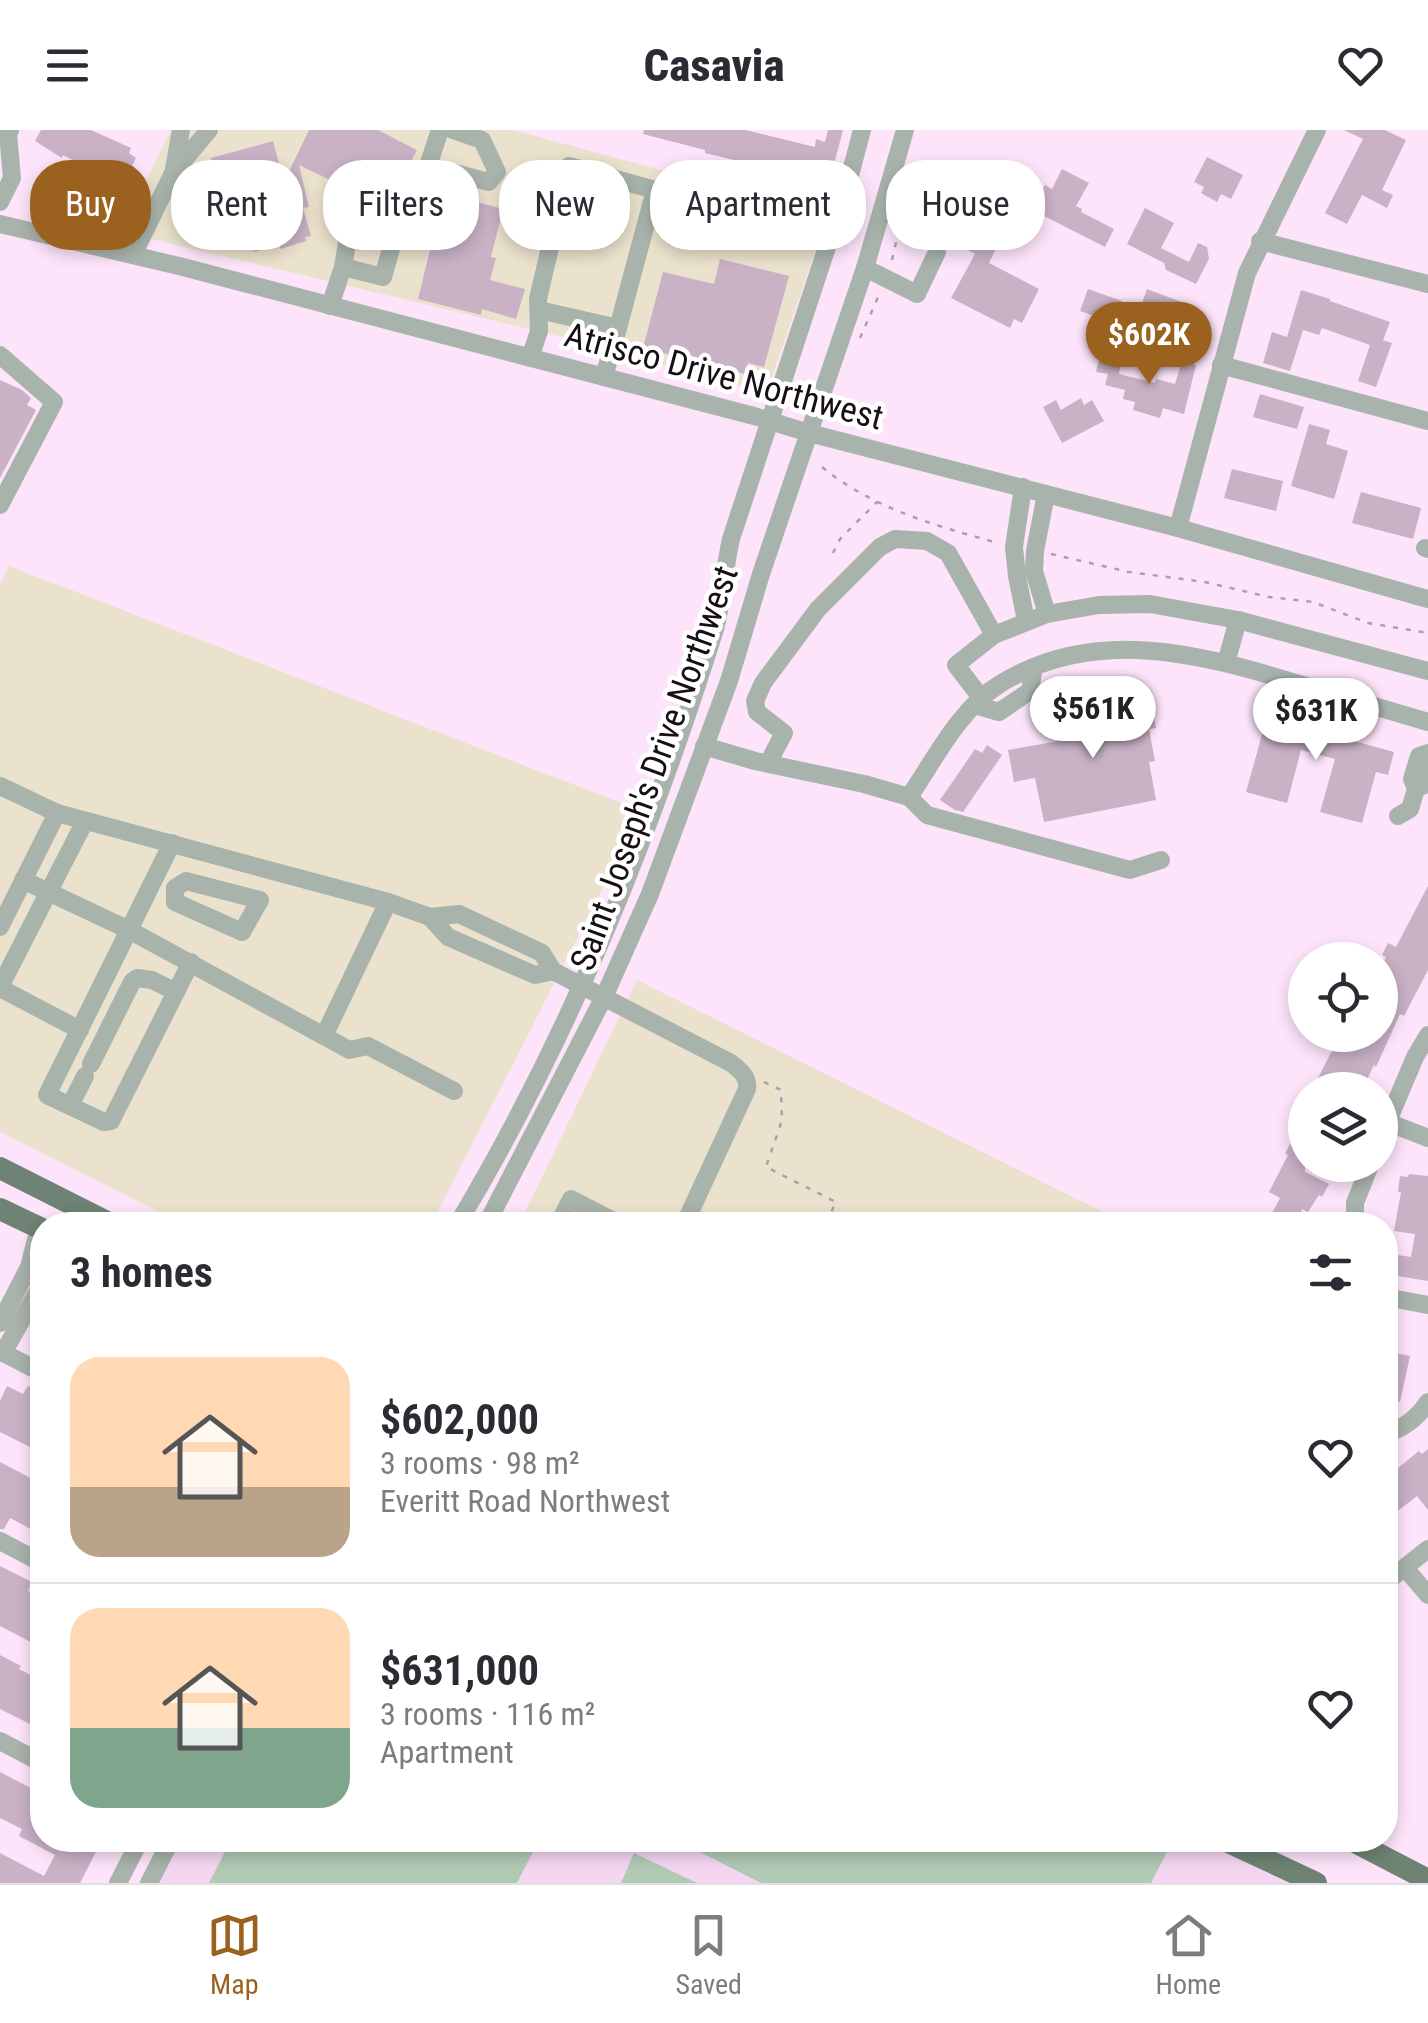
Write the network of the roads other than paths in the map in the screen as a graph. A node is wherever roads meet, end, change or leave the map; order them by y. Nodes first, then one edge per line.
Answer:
1 (10, 130) edge
2 (181, 130) edge
3 (209, 130) edge
4 (440, 130) edge
5 (452, 130) edge
6 (862, 130) edge
7 (905, 130) edge
8 (1317, 130) edge
9 (175, 160) edge
10 (184, 160) edge
11 (430, 160) edge
12 (854, 160) edge
13 (171, 177) edge
14 (479, 179) edge
15 (650, 188) edge
16 (0, 202) edge
17 (650, 212) edge
18 (0, 224) edge
19 (1260, 241) junction
20 (345, 250) edge
21 (391, 250) edge
22 (825, 250) edge
23 (938, 252) dead end
24 (133, 255) junction
25 (343, 266) junction
26 (865, 268) junction
27 (1428, 284) edge
28 (330, 306) junction
29 (538, 310) junction
30 (618, 328) junction
31 (0, 355) edge
32 (530, 358) junction
33 (1221, 365) junction
34 (604, 377) junction
35 (770, 420) junction
36 (1428, 421) edge
37 (809, 433) junction
38 (1023, 487) junction
39 (1046, 494) junction
40 (0, 505) edge
41 (1178, 528) junction
42 (1428, 599) edge
43 (1046, 614) junction
44 (1238, 620) junction
45 (1026, 621) junction
46 (994, 635) junction
47 (1226, 663) junction
48 (1428, 671) edge
49 (979, 702) junction
50 (1428, 722) edge
51 (704, 746) junction
52 (1428, 753) edge
53 (768, 764) junction
54 (1428, 771) edge
55 (0, 786) edge
56 (1416, 789) junction
57 (909, 797) junction
58 (57, 814) junction
59 (1398, 816) dead end
60 (85, 821) junction
61 (172, 843) junction
62 (1161, 860) dead end
63 (24, 880) junction
64 (154, 880) junction
65 (175, 888) dead end
66 (48, 892) junction
67 (388, 902) junction
68 (0, 927) edge
69 (129, 930) junction
70 (191, 962) junction
71 (582, 986) junction
72 (0, 988) edge
73 (176, 992) junction
74 (604, 997) junction
75 (80, 1030) junction
76 (1428, 1035) edge
77 (324, 1036) junction
78 (454, 1090) dead end
79 (1398, 1097) edge
80 (70, 1106) junction
81 (1398, 1126) edge
82 (1428, 1138) edge
83 (0, 1168) edge
84 (1363, 1182) edge
85 (0, 1208) edge
86 (87, 1212) edge
87 (464, 1212) edge
88 (493, 1212) edge
89 (564, 1212) edge
90 (596, 1212) edge
91 (690, 1212) edge
92 (1355, 1212) edge
93 (30, 1223) edge
94 (30, 1264) edge
95 (1398, 1299) edge
96 (30, 1304) edge
97 (1428, 1305) edge
98 (0, 1323) edge
99 (2, 1352) edge
100 (30, 1367) edge
101 (1428, 1402) edge
102 (1398, 1429) edge
103 (0, 1541) edge
104 (1428, 1549) edge
105 (30, 1556) edge
106 (1404, 1568) junction
107 (1398, 1573) edge
108 (1428, 1596) edge
109 (0, 1741) edge
110 (30, 1757) edge
111 (1398, 1848) edge
112 (134, 1852) edge
113 (165, 1852) edge
114 (1247, 1852) edge
115 (1376, 1852) edge
116 (1428, 1877) edge
117 (1300, 1880) edge
118 (118, 1883) edge
119 (149, 1883) edge

1 - 16 street
2 - 9 street
3 - 10 street
4 - 11 street
5 - 14 street
6 - 12 street, Saint Joseph's Drive Northwest
7 - 26 street, Saint Joseph's Drive Northwest
8 - 19 street
13 - 24 street
15 - 29 street
17 - 30 street
18 - 24 street, Atrisco Drive Northwest
19 - 27 street
19 - 33 street
20 - 25 street
21 - 25 street
22 - 35 street, Saint Joseph's Drive Northwest
23 - 26 street
24 - 28 street, Atrisco Drive Northwest
25 - 28 street
26 - 37 street, Saint Joseph's Drive Northwest
28 - 32 street, Atrisco Drive Northwest
29 - 30 street
29 - 32 street
30 - 34 street
31 - 40 street
32 - 34 street, Atrisco Drive Northwest
33 - 36 street
33 - 41 street
34 - 35 street, Atrisco Drive Northwest
35 - 37 street, Atrisco Drive Northwest
35 - 71 street, Saint Joseph's Drive Northwest
37 - 38 street, Atrisco Drive Northwest
37 - 51 street, Saint Joseph's Drive Northwest
38 - 39 street, Atrisco Drive Northwest
38 - 45 street
39 - 41 street, Atrisco Drive Northwest
39 - 43 street
41 - 42 street, Atrisco Drive Northwest
43 - 44 street
43 - 45 street
44 - 47 street
44 - 48 street
45 - 46 street
46 - 49 street
46 - 53 street
47 - 49 street
47 - 50 street
49 - 57 street
51 - 53 street
51 - 74 street, Saint Joseph's Drive Northwest
52 - 56 street
53 - 57 street
54 - 56 street
55 - 58 street
56 - 59 street
57 - 62 street
58 - 60 street
58 - 63 street
60 - 61 street
60 - 66 street
61 - 64 street
61 - 67 street
63 - 66 street
63 - 68 street
64 - 65 street
64 - 69 street
66 - 69 street
66 - 72 street
67 - 71 street
67 - 77 street
69 - 70 street
69 - 75 street
70 - 73 street
70 - 77 street
71 - 74 street
71 - 87 street, Saint Joseph's Drive Northwest
72 - 75 street
73 - 80 street
73 - 80 street
74 - 88 street, Saint Joseph's Drive Northwest
74 - 91 street
75 - 80 street
76 - 79 street
77 - 78 street
81 - 82 street
83 - 86 main road
84 - 92 street
85 - 93 main road
89 - 90 street
94 - 98 street
95 - 97 street
96 - 99 street
99 - 100 street
101 - 102 street
103 - 105 street
104 - 106 street
106 - 107 street
106 - 108 street
109 - 110 street
111 - 116 main road
112 - 118 street
113 - 119 street
114 - 117 main road
115 - 116 main road

